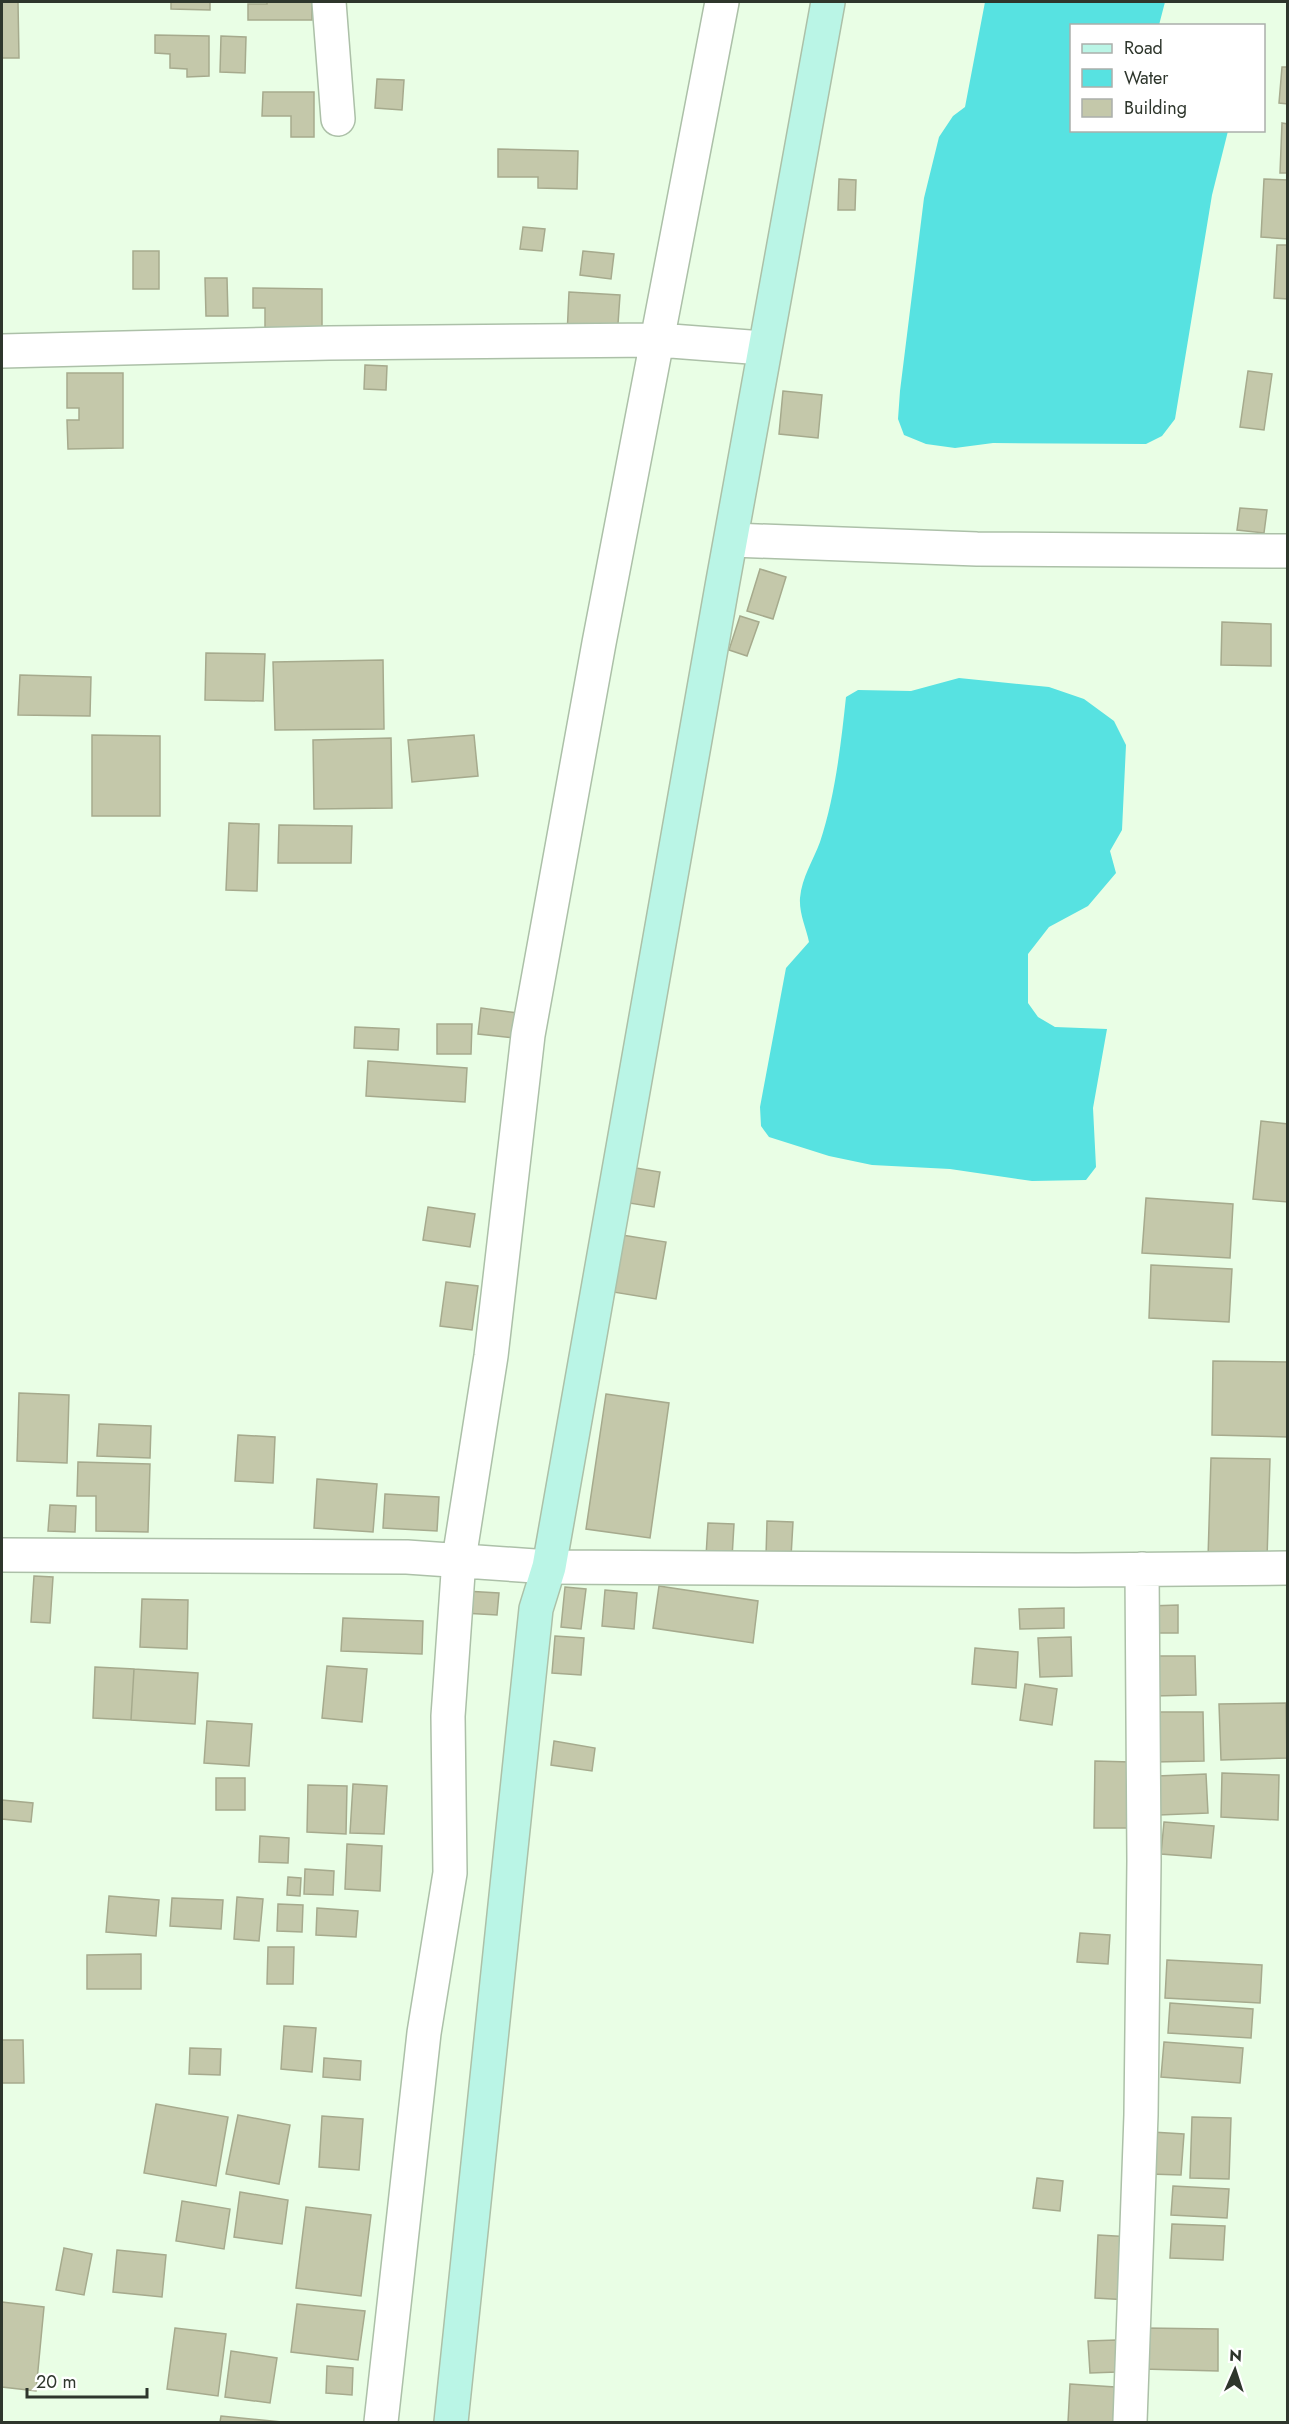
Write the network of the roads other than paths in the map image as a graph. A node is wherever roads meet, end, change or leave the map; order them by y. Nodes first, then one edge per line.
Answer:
1 (329, 2) edge
2 (722, 2) edge
3 (828, 2) edge
4 (338, 119) dead end
5 (658, 340) junction
6 (763, 348) junction
7 (2, 351) edge
8 (732, 540) junction
9 (1287, 550) edge
10 (2, 1555) edge
11 (459, 1559) junction
12 (549, 1567) junction
13 (1287, 1568) edge
14 (1142, 1569) junction
15 (381, 2422) edge
16 (452, 2422) edge
17 (1130, 2422) edge

1 - 4 street
2 - 5 street
3 - 6 street
5 - 6 street
5 - 7 street
5 - 11 street
6 - 8 street
8 - 9 street
8 - 12 street
10 - 11 street
11 - 12 street
11 - 15 street
12 - 14 street
12 - 16 street
13 - 14 street
14 - 17 street

